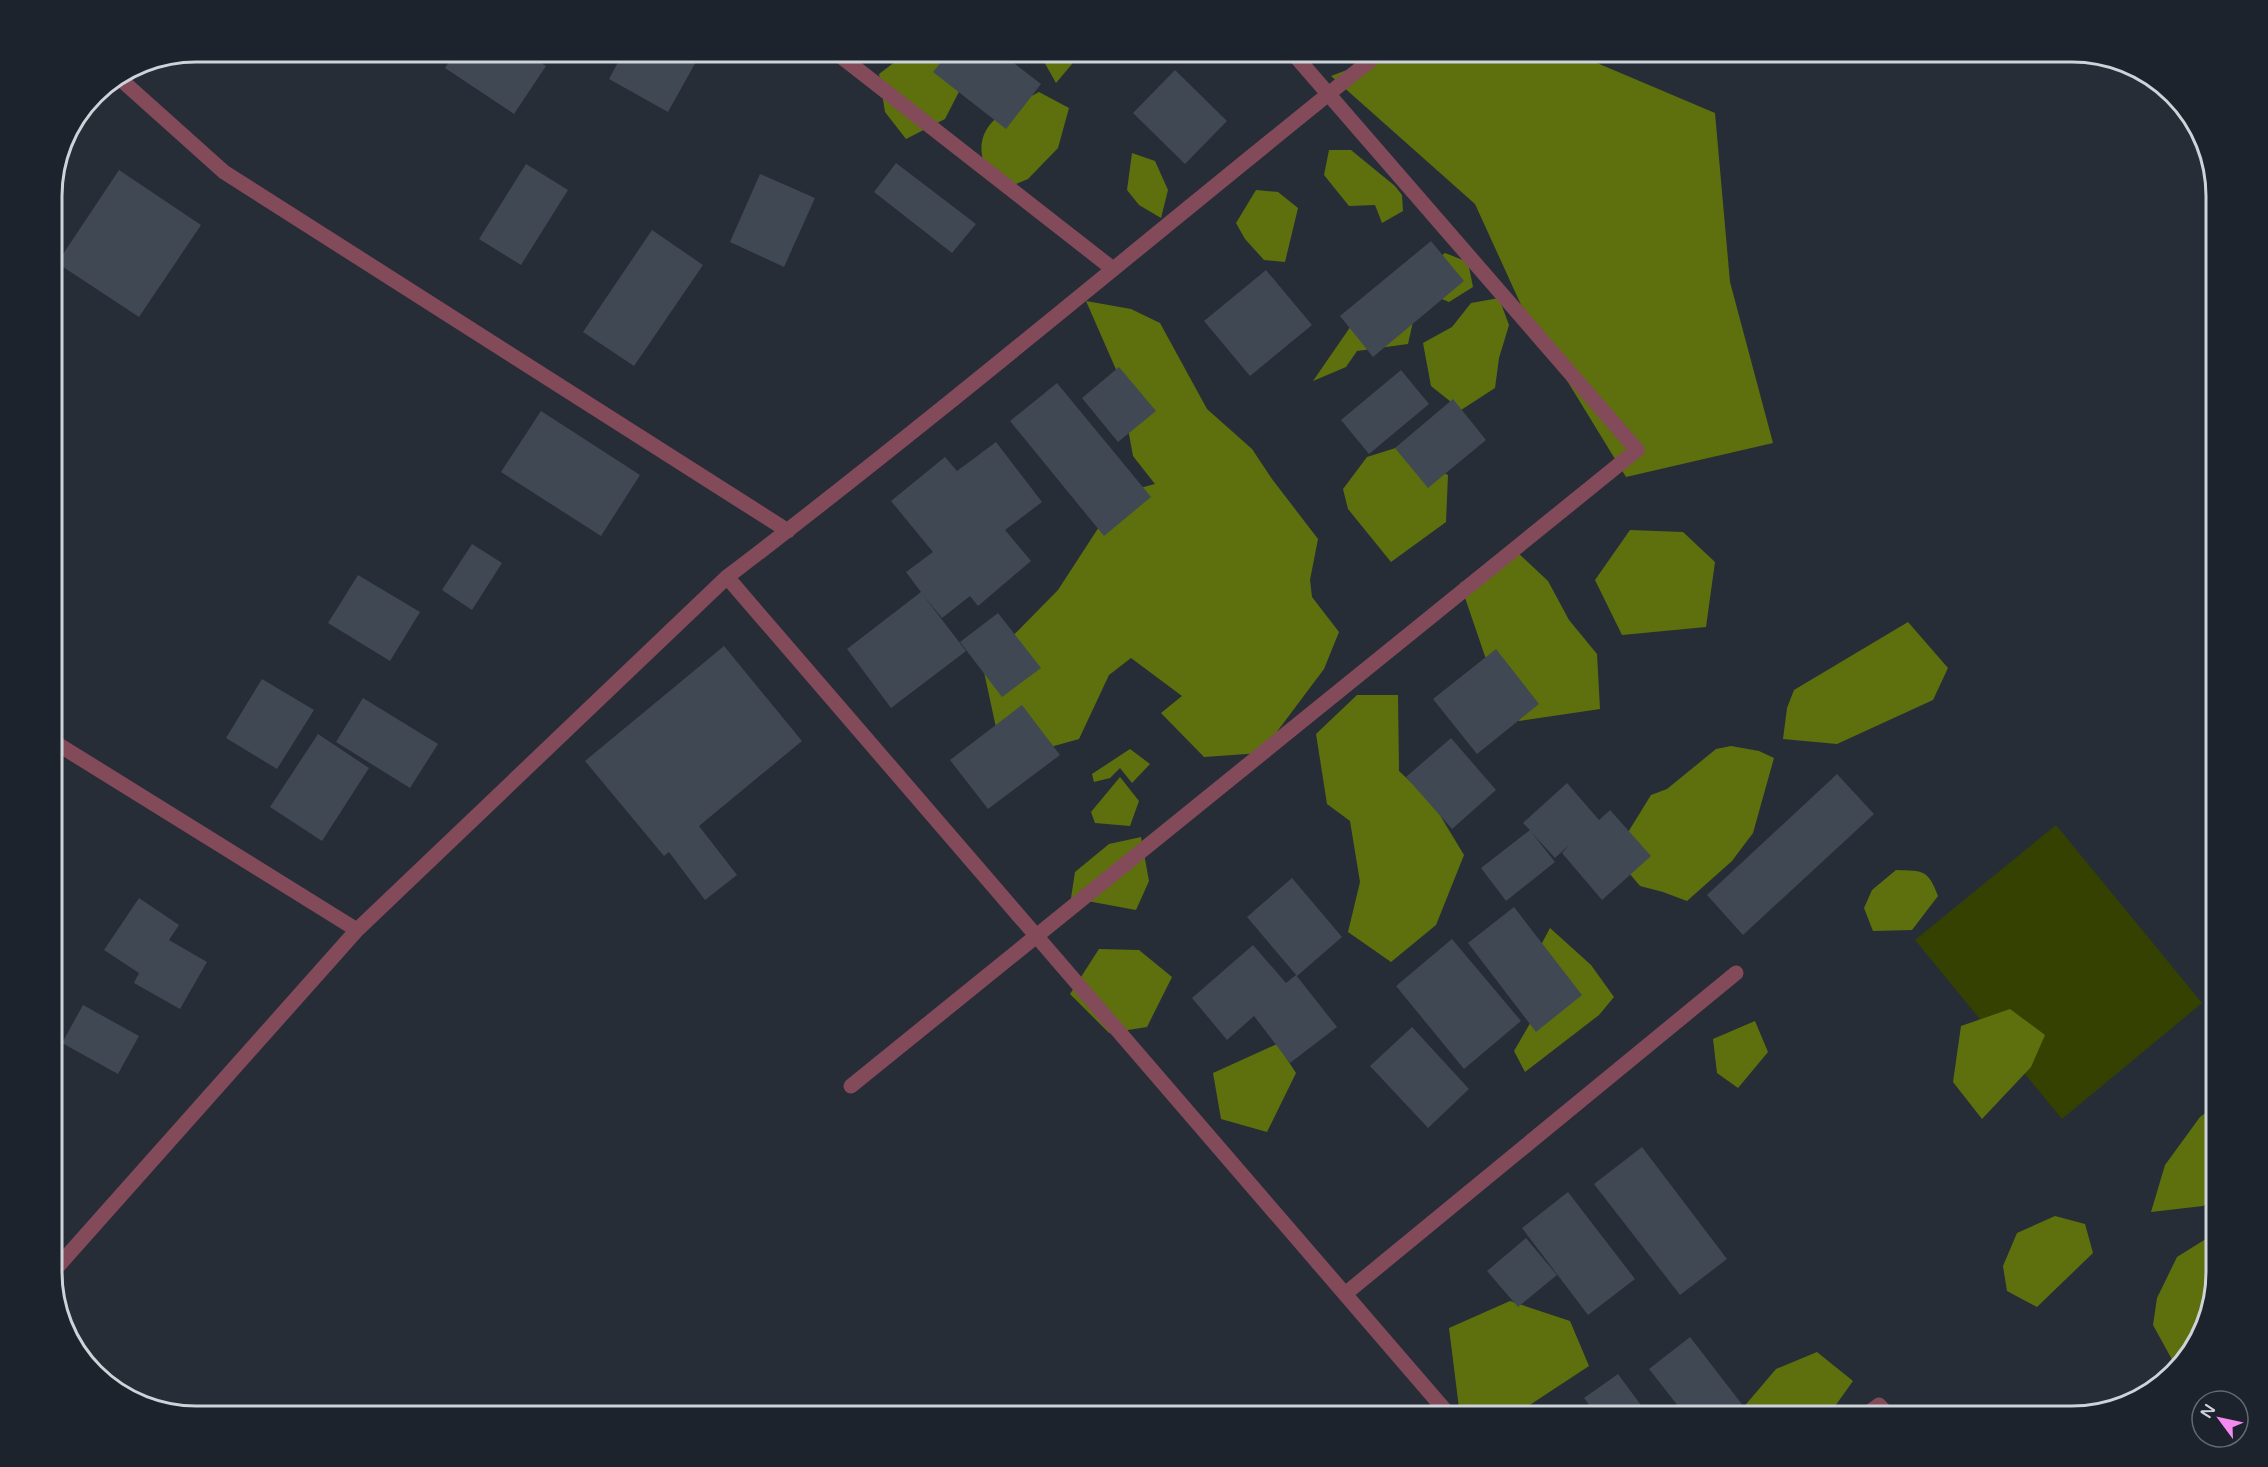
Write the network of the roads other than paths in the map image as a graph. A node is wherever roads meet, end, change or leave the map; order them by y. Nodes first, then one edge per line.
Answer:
1 (848, 62) edge
2 (1301, 62) edge
3 (1368, 62) edge
4 (124, 82) edge
5 (1329, 93) junction
6 (1113, 269) junction
7 (788, 531) junction
8 (727, 577) junction
9 (62, 748) edge
10 (357, 930) junction
11 (1036, 936) junction
12 (1736, 973) dead end
13 (851, 1086) dead end
14 (62, 1262) edge
15 (1345, 1294) junction
16 (1441, 1406) edge

1 - 6 street
2 - 5 street
3 - 5 street
4 - 7 street
5 - 6 street
5 - 11 street
6 - 7 street
7 - 8 street
8 - 10 street
8 - 11 street
9 - 10 street
10 - 14 street
11 - 13 street
11 - 15 street
12 - 15 street
15 - 16 street

